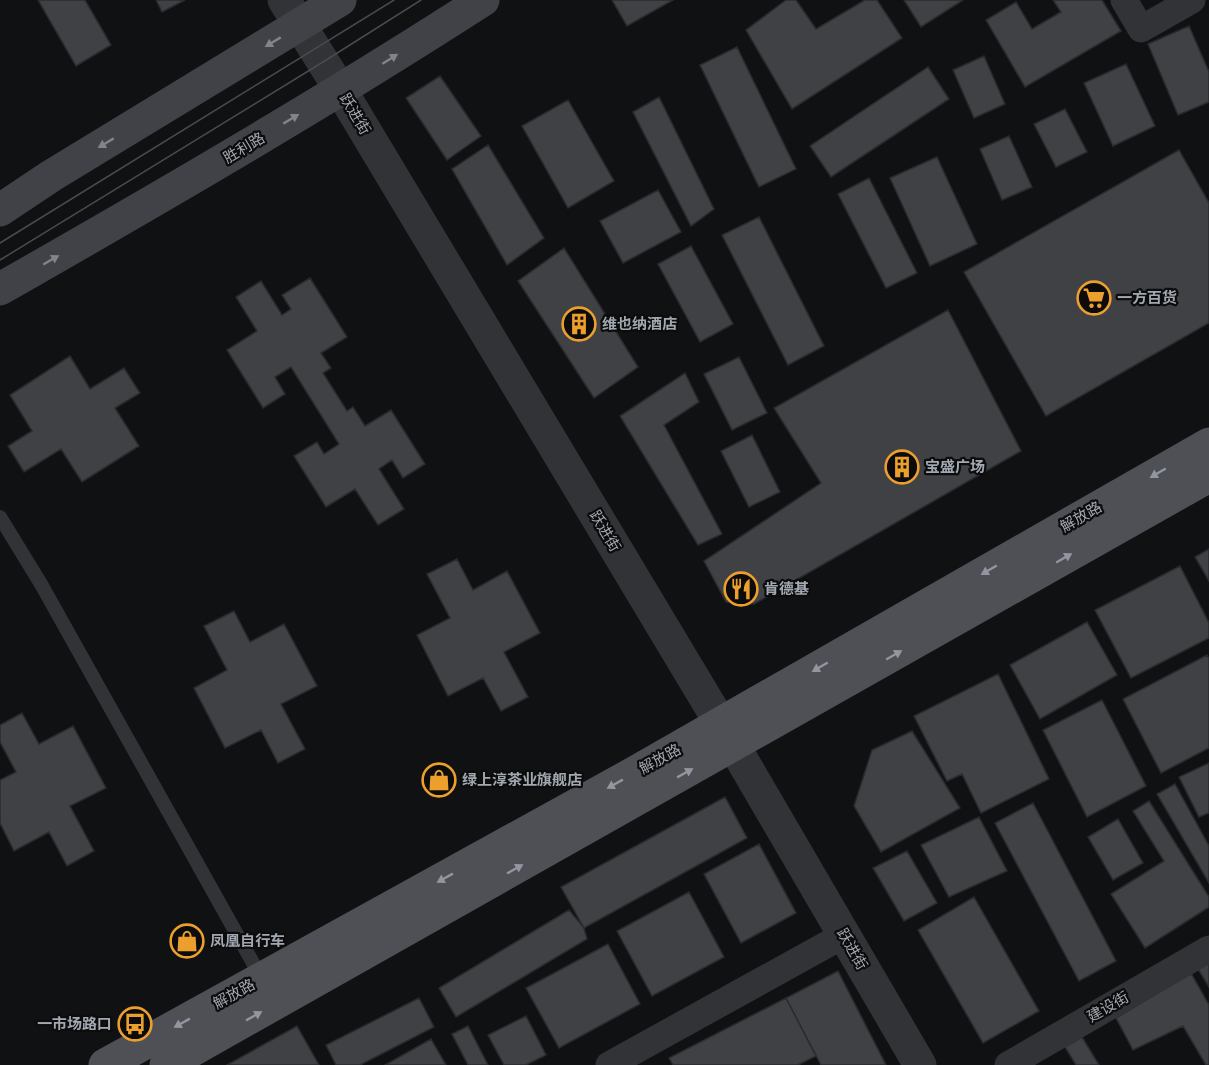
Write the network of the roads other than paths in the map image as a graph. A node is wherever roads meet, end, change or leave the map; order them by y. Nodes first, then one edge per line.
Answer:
1 (340, 0) edge
2 (483, 0) edge
3 (1124, 0) edge
4 (1192, 0) edge
5 (292, 13) edge
6 (340, 89) junction
7 (0, 210) edge
8 (0, 289) edge
9 (1209, 444) edge
10 (1209, 476) edge
11 (0, 517) edge
12 (728, 735) junction
13 (844, 935) junction
14 (1209, 949) edge
15 (262, 979) junction
16 (105, 1065) edge
17 (166, 1065) edge
18 (609, 1065) edge
19 (920, 1065) edge
20 (1008, 1065) edge

1 - 5 main road
6 -> 2 main road, 胜利路
3 - 4 street
5 - 6 street, 跃进街
5 -> 7 main road
8 -> 6 main road, 胜利路
6 - 12 street, 跃进街
9 -> 12 main road, 解放路
12 -> 10 main road, 解放路
11 - 15 lane
12 - 13 street, 跃进街
12 -> 15 main road, 解放路
17 -> 12 main road, 解放路
13 - 18 street
13 - 19 street, 跃进街
14 - 20 street, 建设街
15 -> 16 main road, 解放路

